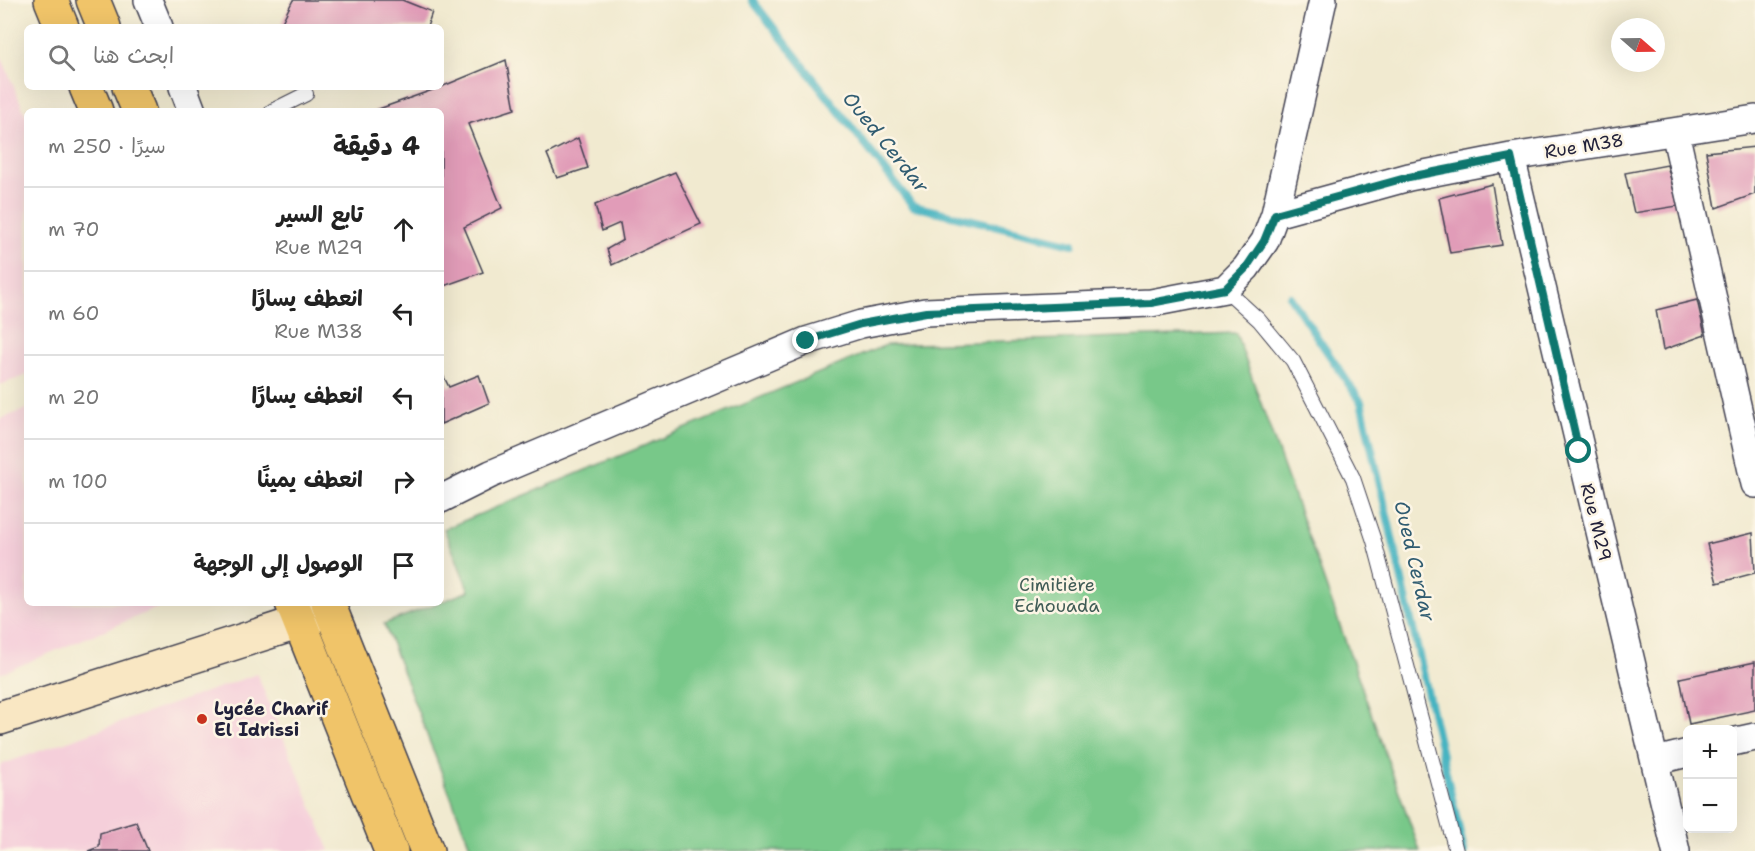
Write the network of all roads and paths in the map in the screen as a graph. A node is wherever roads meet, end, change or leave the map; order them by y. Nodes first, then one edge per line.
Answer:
1 (51, 0) edge
2 (93, 0) edge
3 (148, 0) edge
4 (1323, 0) edge
5 (61, 24) edge
6 (103, 24) edge
7 (158, 24) edge
8 (87, 90) edge
9 (130, 90) edge
10 (184, 90) edge
11 (306, 93) dead end
12 (95, 108) edge
13 (138, 108) edge
14 (191, 108) edge
15 (278, 108) edge
16 (1755, 119) edge
17 (1675, 132) junction
18 (1511, 157) junction
19 (1275, 214) junction
20 (1225, 289) junction
21 (1750, 437) edge
22 (1755, 484) edge
23 (444, 497) edge
24 (326, 606) edge
25 (330, 606) edge
26 (296, 613) edge
27 (0, 718) edge
28 (1755, 737) edge
29 (1737, 741) edge
30 (1683, 754) edge
31 (1655, 761) junction
32 (391, 851) edge
33 (428, 851) edge
34 (1456, 851) edge
35 (1676, 851) edge

1 - 5 main road
2 - 6 main road
3 - 7 street
4 - 19 street
8 - 12 main road
9 - 13 main road
10 - 14 street
11 - 15 lane
16 - 17 street, Rue M38
17 - 18 street, Rue M38
17 - 21 street
18 - 19 street, Rue M38
18 - 31 street, Rue M29
19 - 20 street
20 - 23 street
20 - 34 lane
21 - 22 street
24 - 26 main road
25 - 33 main road
26 - 27 main road
26 - 32 main road
28 - 29 street
30 - 31 street
31 - 35 street, Rue M29

